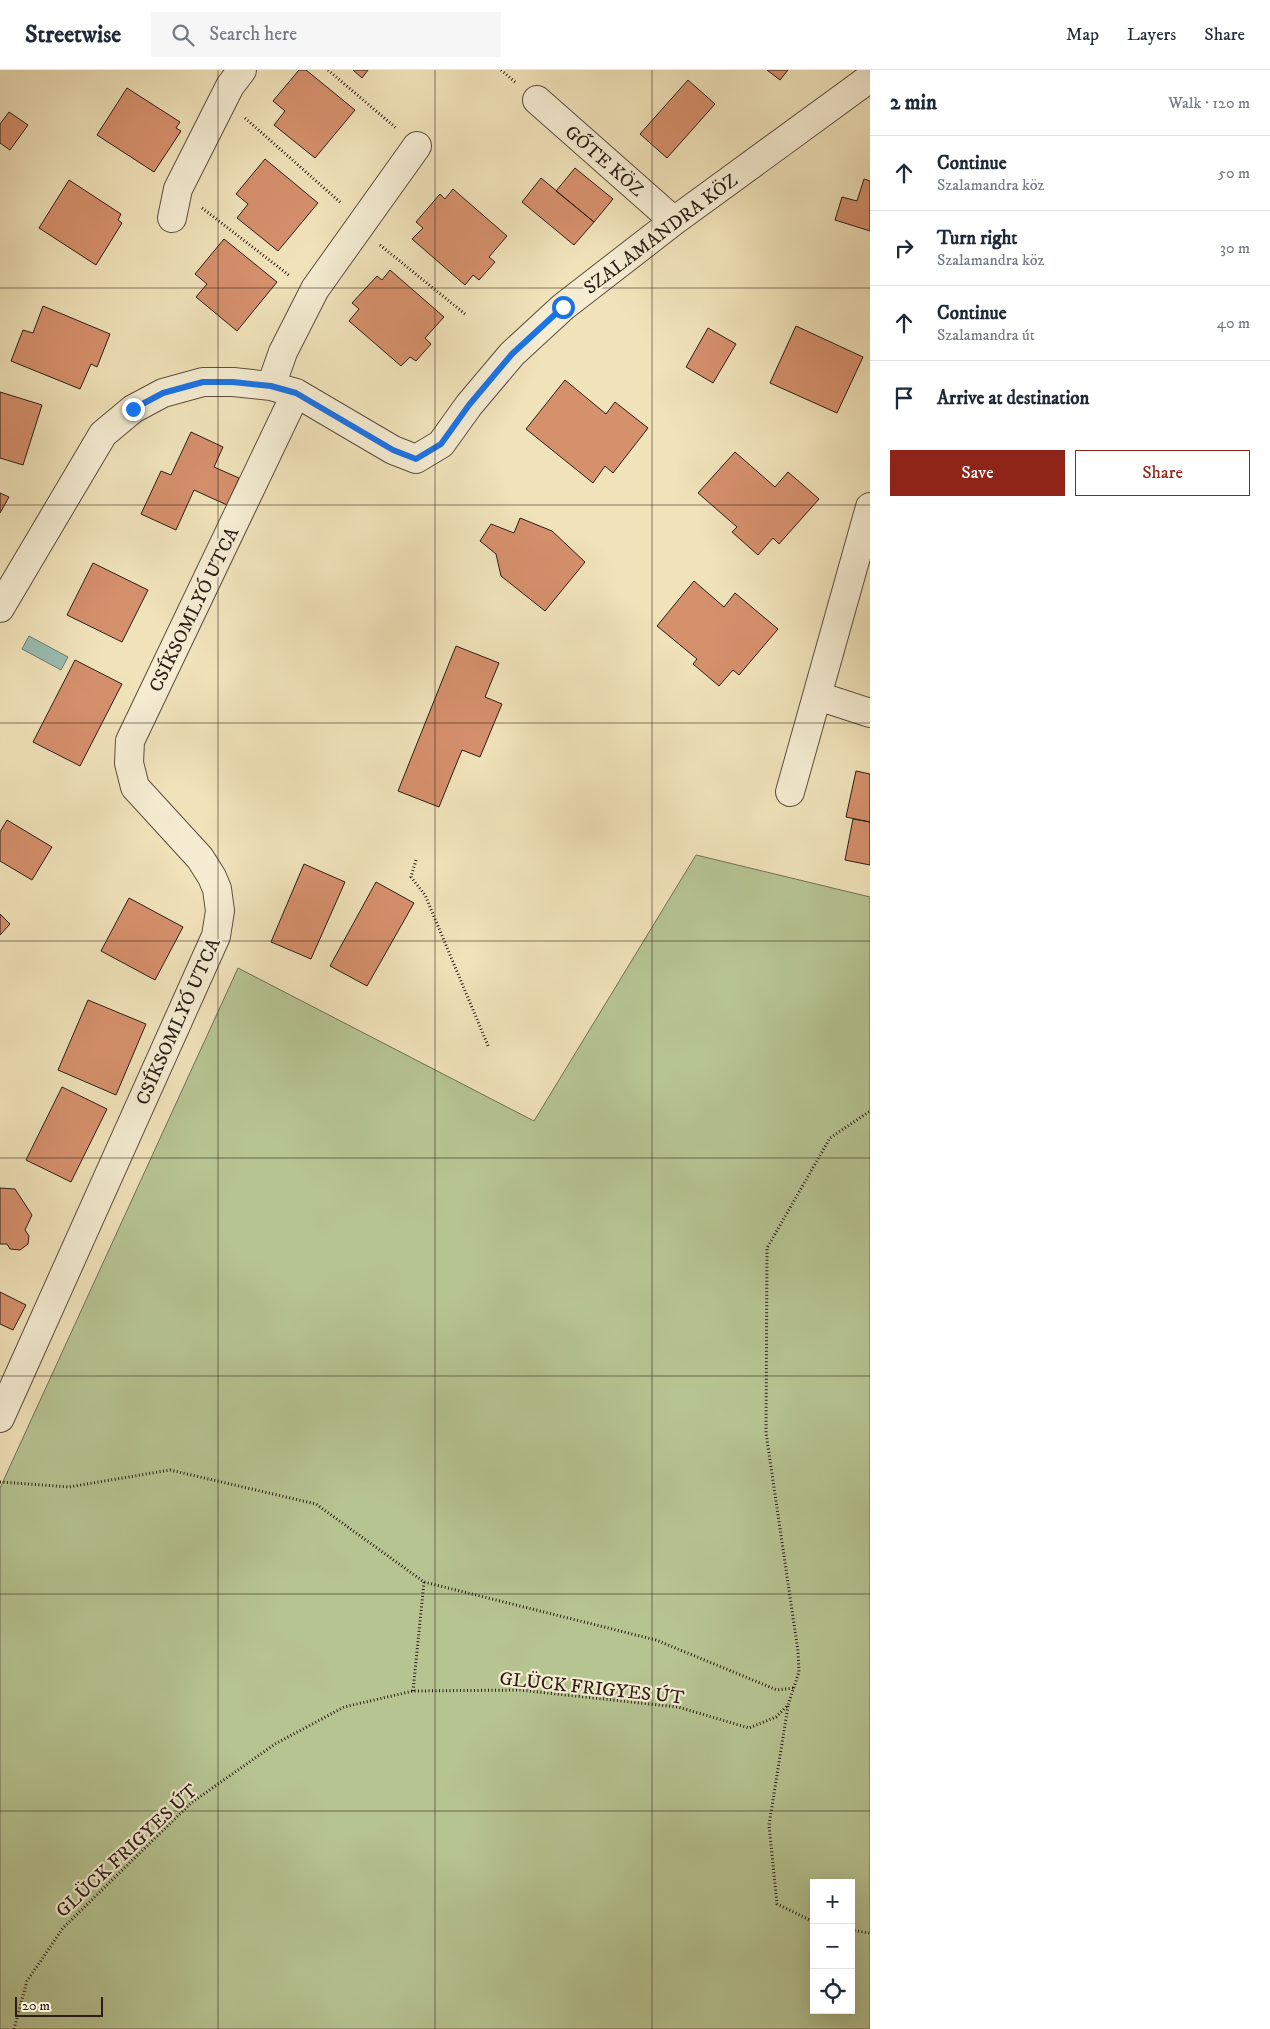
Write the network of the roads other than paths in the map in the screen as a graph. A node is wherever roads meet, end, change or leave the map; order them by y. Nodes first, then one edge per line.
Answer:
1 (242, 70) edge
2 (870, 78) edge
3 (537, 100) dead end
4 (417, 146) road end
5 (172, 218) dead end
6 (674, 221) junction
7 (271, 386) junction
8 (296, 393) junction
9 (870, 507) edge
10 (0, 608) edge
11 (818, 696) junction
12 (870, 713) edge
13 (790, 792) dead end
14 (0, 1418) edge

1 - 5 street
2 - 6 street, SZALAMANDRA KÖZ
3 - 6 street, GŐTE KÖZ
4 - 7 street
6 - 8 street, SZALAMANDRA KÖZ
7 - 8 street
7 - 10 street
8 - 14 street, CSÍKSOMLYÓ UTCA
9 - 11 street
11 - 12 street
11 - 13 street

